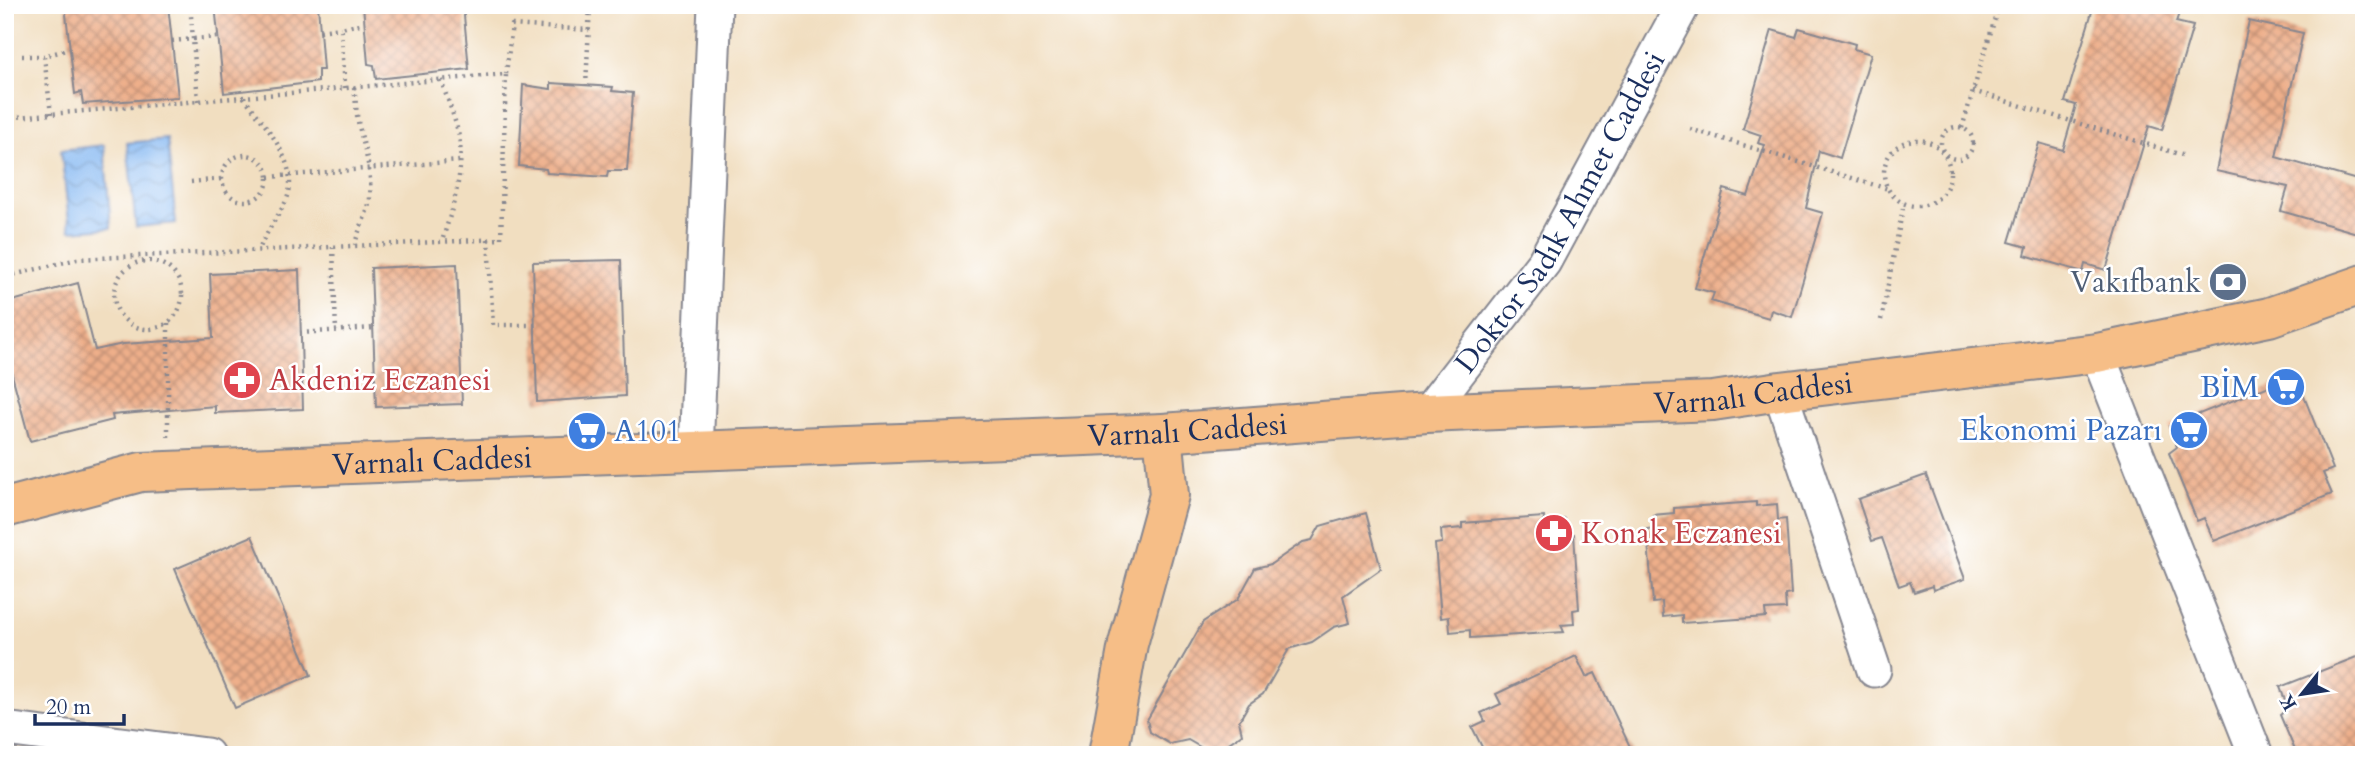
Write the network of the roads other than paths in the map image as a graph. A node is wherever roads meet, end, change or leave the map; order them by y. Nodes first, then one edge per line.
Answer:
1 (715, 5) edge
2 (1682, 5) edge
3 (2364, 284) edge
4 (2097, 353) junction
5 (1780, 391) junction
6 (1427, 413) junction
7 (1163, 433) junction
8 (696, 451) junction
9 (5, 508) edge
10 (1874, 670) dead end
11 (5, 729) edge
12 (207, 755) edge
13 (1108, 755) edge
14 (2256, 755) edge

1 - 8 street
2 - 6 street, Doktor Sadık Ahmet Caddesi
3 - 4 main road, Varnalı Caddesi
4 - 5 main road, Varnalı Caddesi
4 - 14 street
5 - 6 main road, Varnalı Caddesi
5 - 10 street
6 - 7 main road, Varnalı Caddesi
7 - 8 main road, Varnalı Caddesi
7 - 13 main road
8 - 9 main road, Varnalı Caddesi
11 - 12 street

